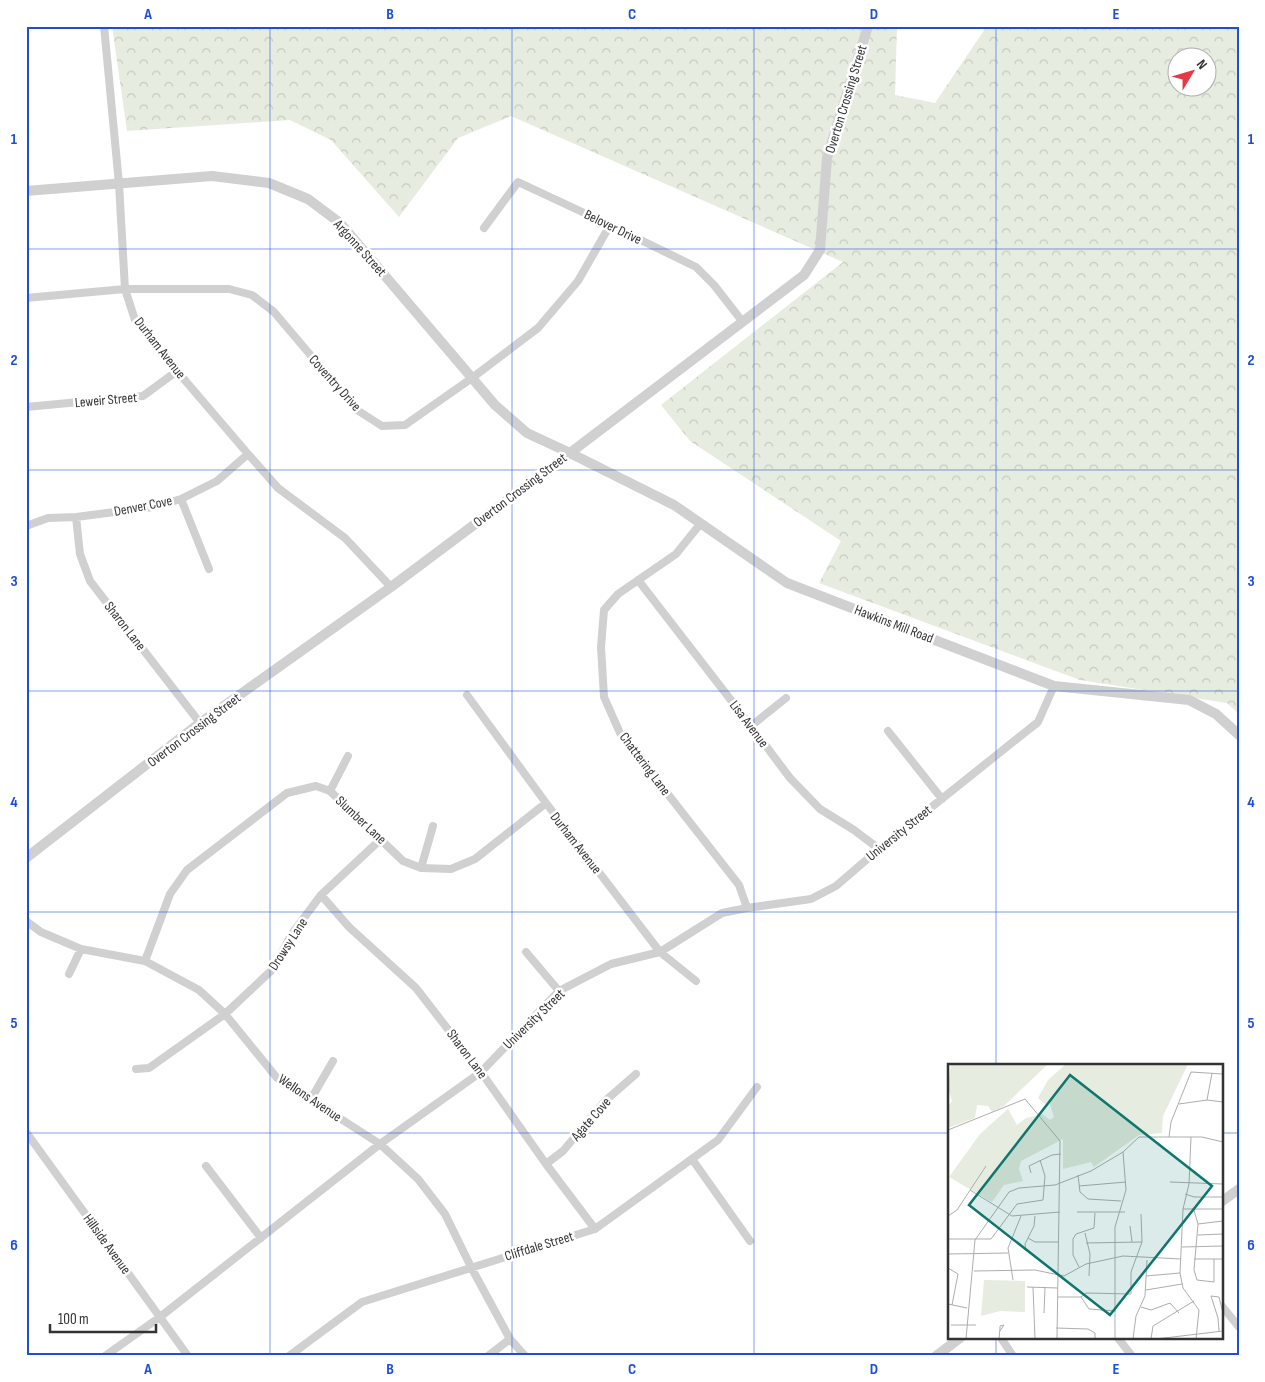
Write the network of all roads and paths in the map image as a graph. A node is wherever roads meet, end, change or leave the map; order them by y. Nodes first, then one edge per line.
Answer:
1 (104, 26) edge
2 (868, 26) edge
3 (119, 184) junction
4 (26, 191) edge
5 (610, 224) junction
6 (484, 228) dead end
7 (125, 289) junction
8 (26, 298) edge
9 (742, 320) junction
10 (177, 371) junction
11 (472, 378) junction
12 (26, 407) edge
13 (570, 453) junction
14 (248, 454) junction
15 (181, 499) junction
16 (76, 517) junction
17 (701, 524) junction
18 (26, 526) edge
19 (209, 569) dead end
20 (638, 580) junction
21 (391, 587) junction
22 (1054, 686) junction
23 (467, 695) dead end
24 (786, 698) dead end
25 (200, 723) junction
26 (751, 726) junction
27 (888, 731) dead end
28 (1239, 735) edge
29 (348, 756) dead end
30 (330, 791) junction
31 (942, 799) junction
32 (546, 803) junction
33 (433, 826) dead end
34 (381, 839) junction
35 (879, 848) junction
36 (26, 858) edge
37 (421, 868) junction
38 (321, 895) junction
39 (747, 908) junction
40 (26, 921) edge
41 (81, 949) junction
42 (526, 952) dead end
43 (660, 952) junction
44 (145, 961) junction
45 (69, 974) dead end
46 (696, 981) dead end
47 (560, 991) junction
48 (225, 1014) junction
49 (333, 1061) dead end
50 (136, 1069) dead end
51 (481, 1072) junction
52 (636, 1074) dead end
53 (758, 1087) dead end
54 (310, 1099) junction
55 (26, 1132) edge
56 (380, 1144) junction
57 (692, 1159) junction
58 (546, 1164) junction
59 (206, 1166) dead end
60 (1239, 1189) edge
61 (1222, 1201) edge
62 (595, 1228) junction
63 (261, 1238) junction
64 (750, 1240) dead end
65 (471, 1268) junction
66 (1222, 1306) edge
67 (160, 1317) junction
68 (1239, 1327) edge
69 (510, 1339) junction
70 (957, 1340) edge
71 (1002, 1340) edge
72 (1120, 1340) edge
73 (105, 1356) edge
74 (188, 1356) edge
75 (289, 1356) edge
76 (488, 1356) edge
77 (525, 1356) edge
78 (936, 1356) edge
79 (1013, 1356) edge
80 (1132, 1356) edge

1 - 3 street, Durham Avenue
2 - 9 street, Overton Crossing Street
3 - 4 street, Argonne Street
3 - 7 street, Durham Avenue
3 - 11 street, Argonne Street
5 - 6 street, Belover Drive
5 - 9 street, Belover Drive
5 - 11 street, Coventry Drive
7 - 8 street, Coventry Drive
7 - 10 street, Durham Avenue
7 - 11 street, Coventry Drive
9 - 13 street, Overton Crossing Street
10 - 12 street, Leweir Street
10 - 14 street, Durham Avenue
11 - 13 street, Argonne Street
13 - 17 street, Hawkins Mill Road
13 - 21 street, Overton Crossing Street
14 - 15 street, Denver Cove
14 - 21 street, Durham Avenue
15 - 16 street, Denver Cove
15 - 19 street
16 - 18 street, Denver Cove
16 - 25 street, Sharon Lane
17 - 20 street, Chattering Lane
17 - 22 street, Hawkins Mill Road
20 - 26 street, Lisa Avenue
20 - 39 street, Chattering Lane
21 - 25 street, Overton Crossing Street
22 - 28 street, Hawkins Mill Road
22 - 31 street, University Street
23 - 32 street, Durham Avenue
24 - 26 street
25 - 36 street, Overton Crossing Street
26 - 35 street, Lisa Avenue
27 - 31 street
29 - 30 street
30 - 34 street, Slumber Lane
30 - 44 street, Slumber Lane
31 - 35 street, University Street
32 - 37 street, Slumber Lane
32 - 43 street, Durham Avenue
33 - 37 street
34 - 37 street, Slumber Lane
34 - 38 street, Drowsy Lane
35 - 39 street, University Street
38 - 48 street, Drowsy Lane
38 - 51 street, Sharon Lane
39 - 43 street, University Street
40 - 41 street, Wellons Avenue
41 - 44 street, Wellons Avenue
41 - 45 street
42 - 47 street
43 - 46 street, Durham Avenue
43 - 47 street, University Street
44 - 48 street, Wellons Avenue
47 - 51 street, University Street
48 - 50 street, Drowsy Lane
48 - 54 street, Wellons Avenue
49 - 54 street
51 - 56 street, University Street
51 - 58 street, Sharon Lane
52 - 58 street, Agate Cove
53 - 57 street, Cliffdale Street
54 - 56 street, Wellons Avenue
55 - 67 street, Hillside Avenue
56 - 63 street, University Street
56 - 65 street, Wellons Avenue
57 - 62 street, Cliffdale Street
57 - 64 street
58 - 62 street, Sharon Lane
59 - 63 street
60 - 61 street
62 - 65 street, Cliffdale Street
63 - 67 street, University Street
65 - 69 street, Wellons Avenue
65 - 75 street, Cliffdale Street
66 - 68 street
67 - 73 street, University Street
67 - 74 street, Hillside Avenue
69 - 76 street
69 - 77 street, Wellons Avenue
70 - 78 street
71 - 79 street
72 - 80 street

